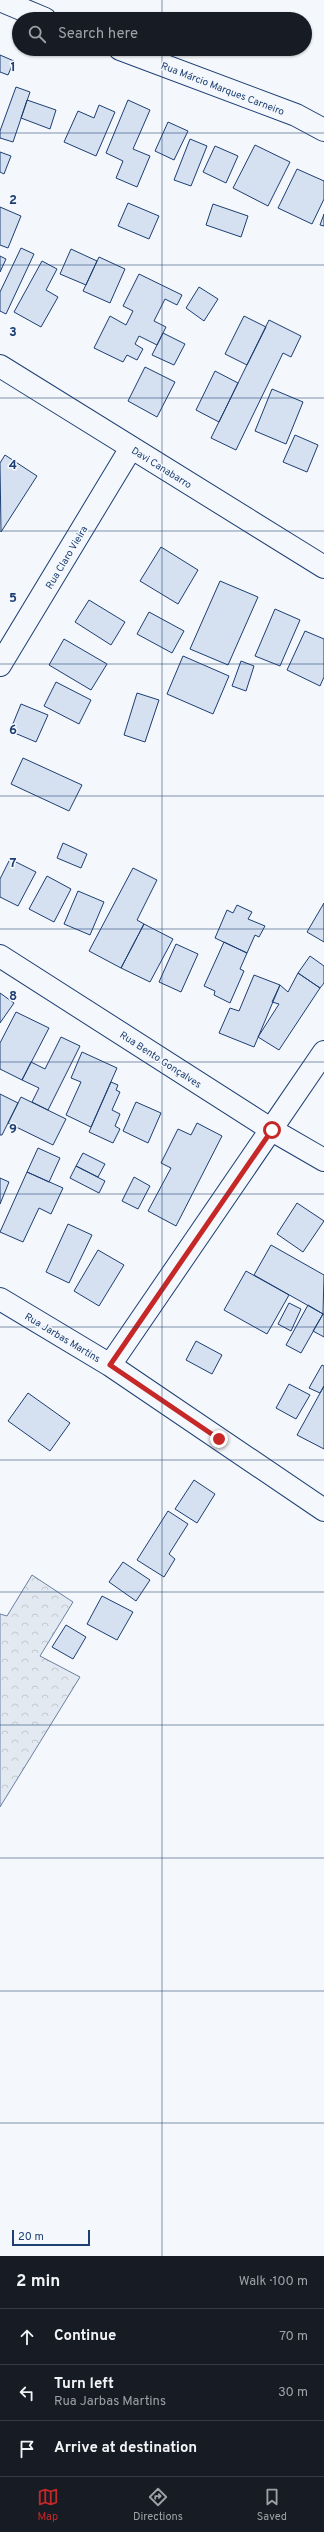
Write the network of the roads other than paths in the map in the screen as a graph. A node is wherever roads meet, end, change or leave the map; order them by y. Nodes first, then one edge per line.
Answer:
1 (0, 0) edge
2 (28, 12) edge
3 (139, 56) edge
4 (324, 130) edge
5 (0, 366) edge
6 (132, 448) junction
7 (324, 567) edge
8 (0, 665) edge
9 (0, 956) edge
10 (324, 1052) edge
11 (272, 1130) junction
12 (324, 1160) edge
13 (0, 1299) edge
14 (110, 1365) junction
15 (324, 1510) edge

1 - 2 street
3 - 4 street, Rua Márcio Marques Carneiro
5 - 6 street, Davi Canabarro
6 - 7 street, Davi Canabarro
6 - 8 street, Rua Claro Vieira
9 - 11 street, Rua Bento Gonçalves
10 - 11 street
11 - 12 street, Rua Bento Gonçalves
11 - 14 street
13 - 14 street, Rua Jarbas Martins
14 - 15 street, Rua Jarbas Martins

